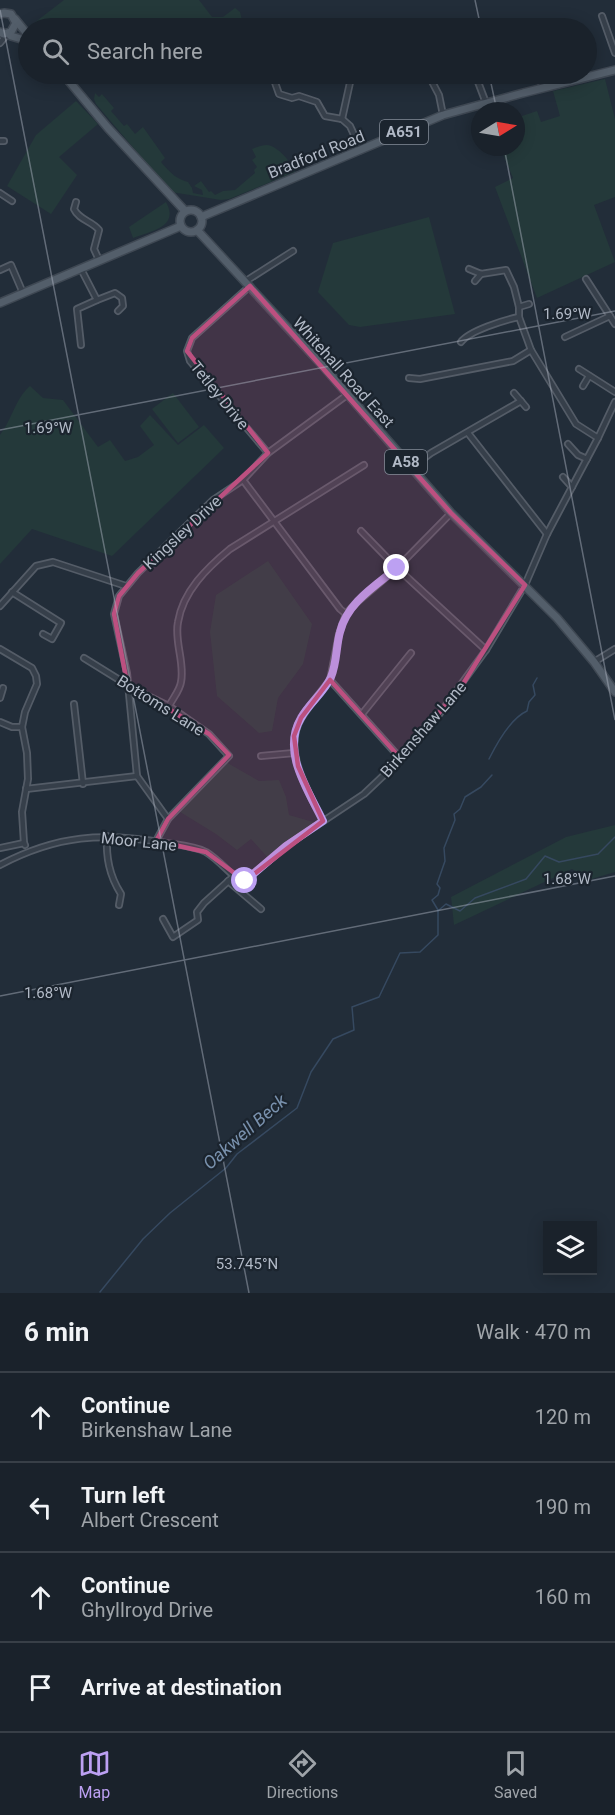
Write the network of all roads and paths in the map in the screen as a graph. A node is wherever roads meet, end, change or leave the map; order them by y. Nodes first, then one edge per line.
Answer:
1 (0, 6) edge
2 (4, 13) edge
3 (602, 16) dead end
4 (15, 19) junction
5 (18, 23) edge
6 (4, 33) edge
7 (0, 43) edge
8 (615, 53) edge
9 (615, 70) edge
10 (597, 74) edge
11 (71, 84) edge
12 (276, 84) edge
13 (347, 84) edge
14 (433, 84) edge
15 (479, 84) edge
16 (542, 84) edge
17 (559, 84) edge
18 (543, 88) junction
19 (486, 102) edge
20 (490, 102) edge
21 (471, 108) edge
22 (443, 116) junction
23 (342, 119) junction
24 (361, 150) junction
25 (0, 193) edge
26 (12, 201) dead end
27 (76, 202) dead end
28 (185, 211) junction
29 (201, 217) junction
30 (99, 220) dead end
31 (181, 226) junction
32 (96, 227) junction
33 (197, 230) junction
34 (293, 251) dead end
35 (99, 260) junction
36 (81, 269) junction
37 (469, 269) dead end
38 (0, 270) edge
39 (481, 274) junction
40 (586, 279) dead end
41 (475, 281) dead end
42 (248, 284) junction
43 (23, 293) junction
44 (97, 300) junction
45 (0, 303) edge
46 (529, 304) dead end
47 (519, 307) junction
48 (118, 311) dead end
49 (610, 316) junction
50 (519, 317) junction
51 (615, 324) edge
52 (459, 334) dead end
53 (565, 337) dead end
54 (81, 345) dead end
55 (531, 350) junction
56 (579, 369) dead end
57 (589, 376) junction
58 (409, 378) dead end
59 (420, 379) junction
60 (415, 386) dead end
61 (583, 386) dead end
62 (615, 392) edge
63 (514, 393) dead end
64 (347, 395) junction
65 (521, 401) junction
66 (615, 402) edge
67 (526, 407) dead end
68 (468, 433) junction
69 (598, 438) junction
70 (568, 444) dead end
71 (268, 453) junction
72 (587, 459) junction
73 (364, 465) dead end
74 (411, 468) junction
75 (563, 477) dead end
76 (243, 480) junction
77 (572, 487) junction
78 (451, 513) junction
79 (274, 521) junction
80 (361, 531) dead end
81 (547, 534) junction
82 (397, 568) junction
83 (525, 585) junction
84 (126, 586) junction
85 (12, 592) junction
86 (0, 606) edge
87 (346, 614) junction
88 (61, 623) junction
89 (68, 626) dead end
90 (43, 634) dead end
91 (0, 649) edge
92 (615, 649) edge
93 (486, 650) junction
94 (411, 653) dead end
95 (84, 658) dead end
96 (594, 662) junction
97 (330, 680) junction
98 (127, 683) junction
99 (3, 688) dead end
100 (615, 692) edge
101 (0, 698) edge
102 (75, 704) dead end
103 (169, 706) junction
104 (362, 714) junction
105 (0, 722) edge
106 (22, 727) junction
107 (294, 753) junction
108 (261, 756) dead end
109 (401, 759) junction
110 (137, 776) junction
111 (83, 784) junction
112 (26, 789) junction
113 (168, 819) junction
114 (323, 821) junction
115 (107, 836) junction
116 (156, 841) junction
117 (24, 843) junction
118 (0, 848) edge
119 (27, 850) junction
120 (0, 865) edge
121 (234, 876) junction
122 (228, 881) junction
123 (119, 905) dead end
124 (261, 909) dead end
125 (163, 919) dead end

1 - 2 main road
2 - 4 main road
3 - 8 street
4 - 5 main road
4 - 6 main road
6 - 7 street
9 - 10 main road, Bradford Road / A651
11 - 28 main road
12 - 23 street
13 - 23 street
14 - 22 street
15 - 19 street
16 - 18 street
17 - 18 main road, Bradford Road / A651
18 - 20 main road, Bradford Road / A651
21 - 22 main road, Bradford Road / A651
22 - 24 main road, Bradford Road / A651
23 - 24 street
24 - 29 main road, Bradford Road / A651
25 - 26 street
27 - 32 street
28 - 29 main road
28 - 31 main road
29 - 33 main road
30 - 32 street
31 - 33 main road
31 - 35 main road
32 - 35 street
33 - 42 main road, Whitehall Road East / A58
34 - 42 street
35 - 36 main road
36 - 43 main road
36 - 44 street
37 - 39 street
38 - 43 street
39 - 41 street
39 - 47 street
40 - 49 street
42 - 64 main road, Whitehall Road East / A58
42 - 71 street, Tetley Drive
43 - 45 main road
44 - 48 street
44 - 54 street
46 - 47 street
47 - 50 street
49 - 51 street
49 - 53 street
50 - 52 street
50 - 55 street
55 - 59 street
55 - 69 street
56 - 57 street
57 - 61 street
57 - 62 street
58 - 59 street
59 - 60 street
63 - 65 street
64 - 71 street, Kingsley Drive
64 - 74 main road, Whitehall Road East / A58
65 - 67 street
65 - 68 street
66 - 69 street, Birkenshaw Lane
68 - 74 street
68 - 81 street
69 - 72 street, Birkenshaw Lane
70 - 72 street
71 - 76 street, Kingsley Drive
72 - 77 street, Birkenshaw Lane
73 - 79 street
74 - 78 main road, Whitehall Road East / A58
75 - 77 street
76 - 79 street
76 - 84 street, Kingsley Drive
77 - 81 street, Birkenshaw Lane
78 - 82 street
78 - 83 main road, Whitehall Road East / A58
79 - 87 street
79 - 103 street
80 - 82 street
81 - 83 street, Birkenshaw Lane
82 - 87 street
82 - 93 street
83 - 93 street, Birkenshaw Lane
83 - 96 main road, Whitehall Road East / A58
84 - 85 street
84 - 98 street, Kingsley Drive
85 - 86 street
85 - 88 street
87 - 97 street
88 - 89 street
88 - 90 street
91 - 106 street
92 - 96 street
93 - 109 street, Birkenshaw Lane
94 - 104 street
95 - 98 street, Bottoms Lane
96 - 100 main road, Whitehall Road East / A58
97 - 104 street
97 - 107 street
98 - 103 street, Bottoms Lane
98 - 110 street, Kingsley Drive
99 - 101 street
102 - 111 street
103 - 113 street, Bottoms Lane
104 - 109 street
105 - 106 street
106 - 112 street
107 - 108 street
107 - 114 street
109 - 114 street, Birkenshaw Lane
110 - 111 street
110 - 113 street
111 - 112 street
112 - 117 street
113 - 116 street, Bottoms Lane
114 - 121 street, Birkenshaw Lane
115 - 116 street, Moor Lane
115 - 119 street, Moor Lane
115 - 123 street
116 - 121 street, Moor Lane
117 - 118 street
117 - 119 street
119 - 120 street, Moor Lane
121 - 122 street
122 - 124 street
122 - 125 street

